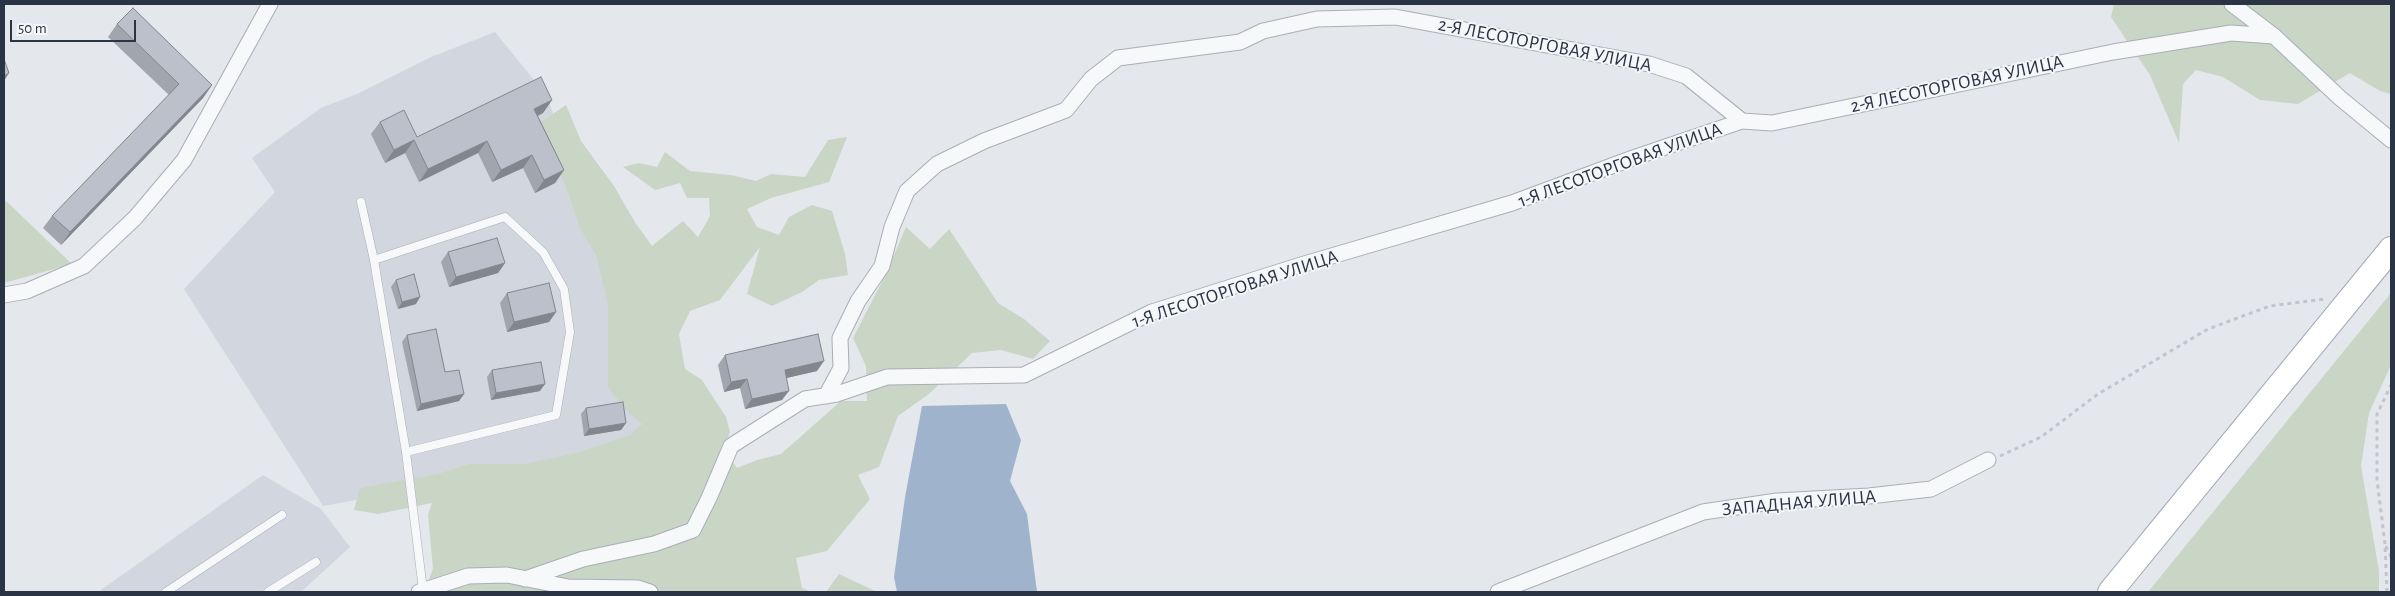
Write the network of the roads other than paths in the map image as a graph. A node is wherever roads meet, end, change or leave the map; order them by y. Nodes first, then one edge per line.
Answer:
1 (270, 4) edge
2 (2232, 4) edge
3 (2274, 36) junction
4 (1742, 121) junction
5 (2391, 140) edge
6 (361, 202) dead end
7 (2391, 249) edge
8 (374, 260) junction
9 (4, 295) edge
10 (826, 396) junction
11 (406, 452) junction
12 (1988, 460) road end
13 (282, 515) dead end
14 (316, 562) dead end
15 (525, 579) junction
16 (421, 591) edge
17 (166, 592) edge
18 (268, 592) edge
19 (650, 592) edge
20 (1498, 592) edge
21 (2110, 592) edge

1 - 9 street
2 - 3 street
3 - 4 street, 2-Я ЛЕСОТОРГОВАЯ УЛИЦА
3 - 5 street
4 - 10 street, 1-Я ЛЕСОТОРГОВАЯ УЛИЦА
4 - 10 street, 2-Я ЛЕСОТОРГОВАЯ УЛИЦА
6 - 8 lane
7 - 21 main road
8 - 11 lane
8 - 11 lane
10 - 15 street, 1-Я ЛЕСОТОРГОВАЯ УЛИЦА
11 - 16 lane
12 - 20 street, ЗАПАДНАЯ УЛИЦА
13 - 17 lane
14 - 18 lane
15 - 16 street
15 - 19 street

